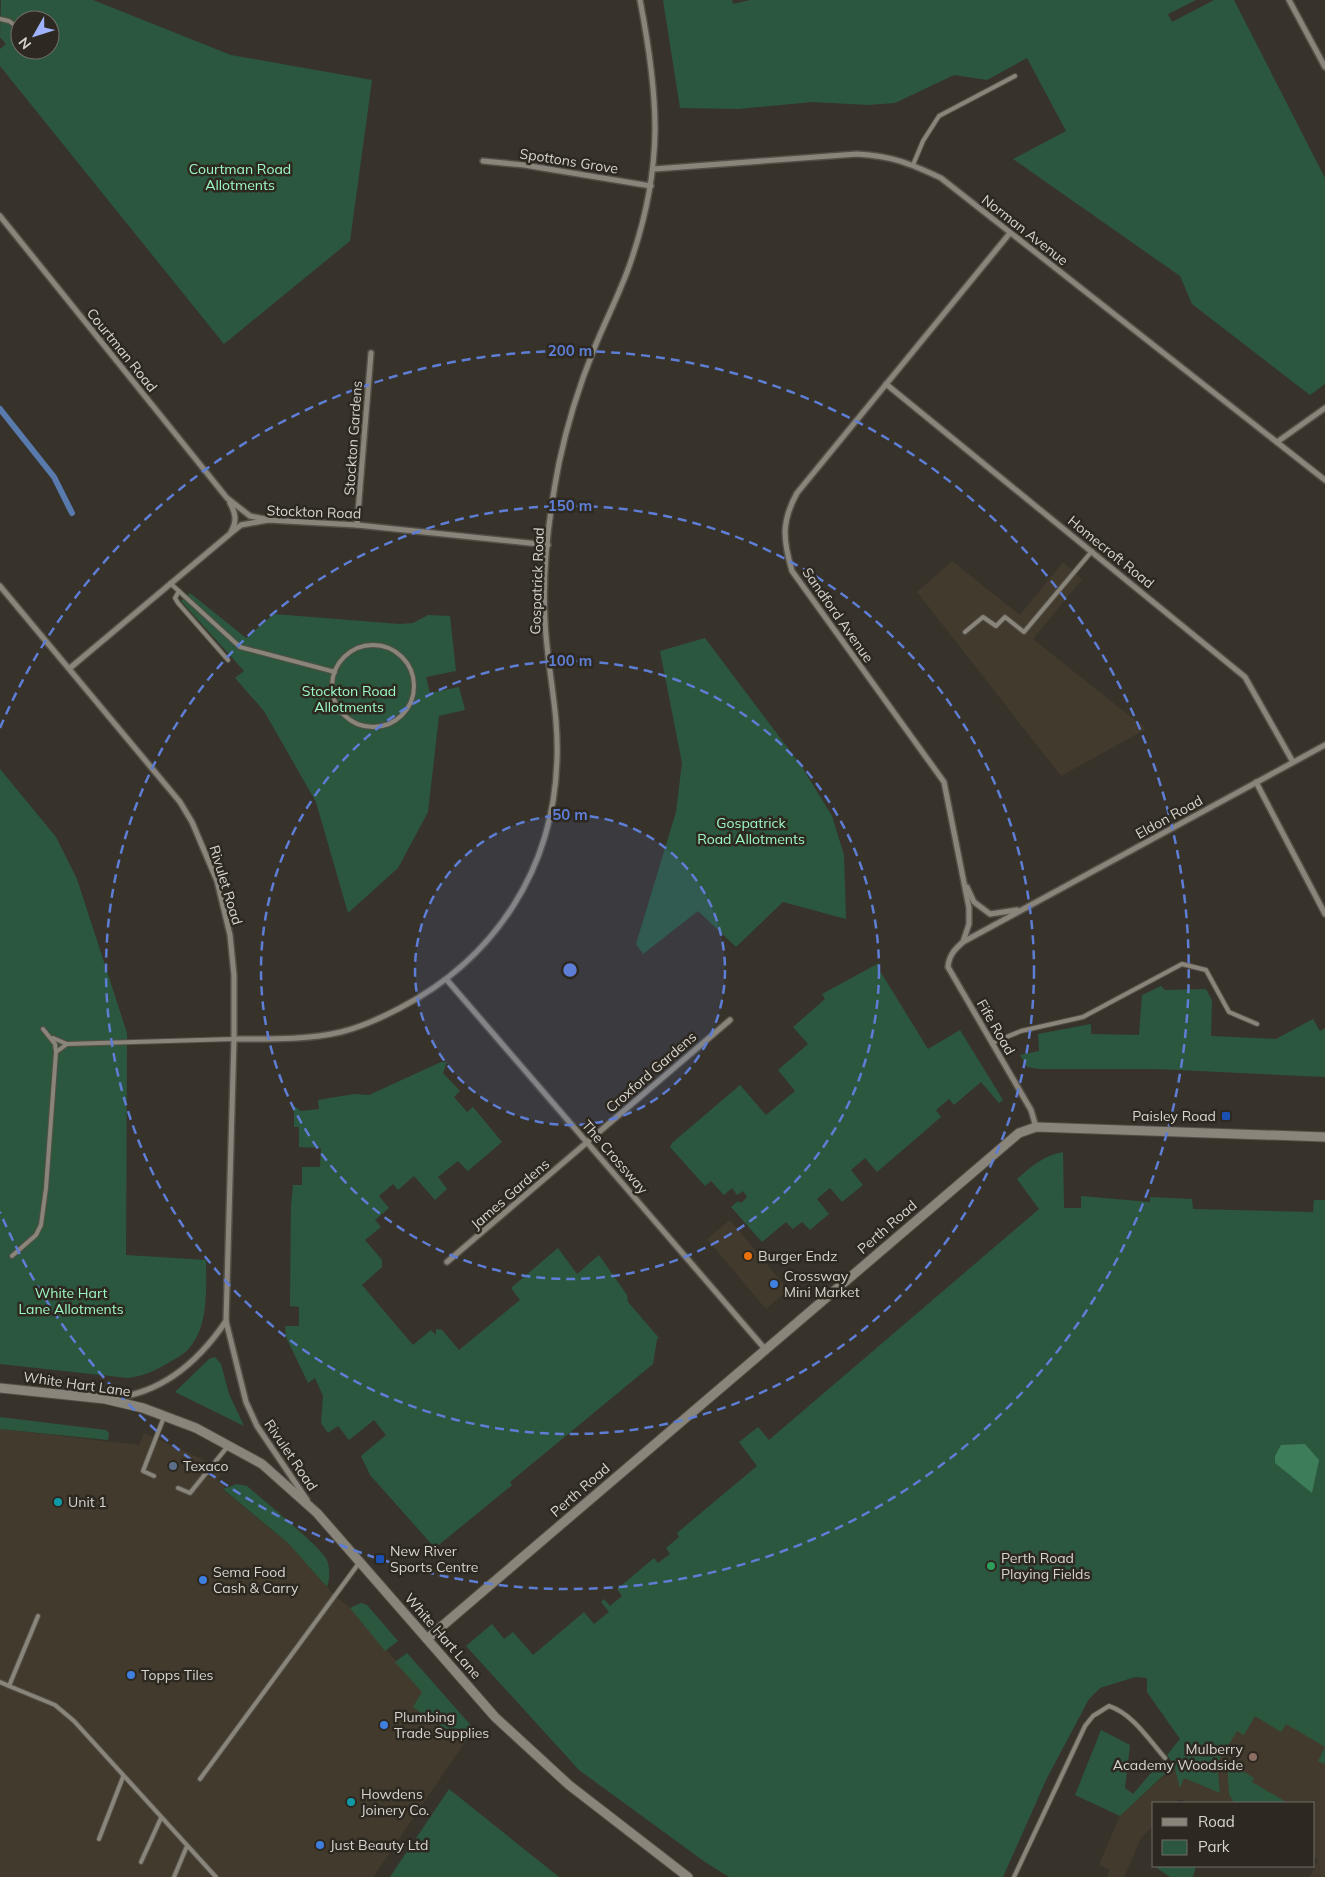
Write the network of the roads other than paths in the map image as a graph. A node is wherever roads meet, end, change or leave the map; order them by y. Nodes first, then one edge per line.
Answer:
1 (640, 0) edge
2 (1289, 0) edge
3 (1325, 67) edge
4 (1014, 76) dead end
5 (483, 161) dead end
6 (913, 165) junction
7 (654, 169) junction
8 (651, 186) junction
9 (0, 216) edge
10 (1010, 233) junction
11 (371, 353) dead end
12 (886, 384) junction
13 (1325, 408) edge
14 (1277, 442) junction
15 (1325, 480) edge
16 (227, 498) junction
17 (268, 520) junction
18 (357, 525) junction
19 (231, 533) junction
20 (548, 546) junction
21 (1092, 551) junction
22 (170, 583) junction
23 (0, 586) edge
24 (178, 591) junction
25 (965, 632) dead end
26 (228, 660) dead end
27 (70, 668) junction
28 (335, 672) junction
29 (1325, 745) edge
30 (1293, 762) junction
31 (1256, 782) junction
32 (964, 882) junction
33 (1024, 909) junction
34 (990, 914) joint
35 (1325, 914) edge
36 (963, 942) junction
37 (447, 980) junction
38 (730, 1020) dead end
39 (1257, 1024) dead end
40 (42, 1029) dead end
41 (50, 1037) junction
42 (234, 1039) junction
43 (992, 1043) junction
44 (67, 1044) junction
45 (56, 1052) junction
46 (1036, 1127) junction
47 (1325, 1137) edge
48 (587, 1142) junction
49 (12, 1256) dead end
50 (447, 1262) dead end
51 (226, 1321) junction
52 (765, 1349) junction
53 (0, 1388) edge
54 (105, 1399) junction
55 (164, 1415) junction
56 (229, 1444) junction
57 (154, 1476) dead end
58 (178, 1488) dead end
59 (317, 1513) junction
60 (360, 1561) junction
61 (38, 1616) dead end
62 (427, 1639) junction
63 (0, 1682) edge
64 (9, 1686) junction
65 (1165, 1758) dead end
66 (123, 1777) junction
67 (200, 1780) dead end
68 (162, 1818) junction
69 (99, 1839) dead end
70 (187, 1846) junction
71 (141, 1862) dead end
72 (174, 1877) edge
73 (216, 1877) edge
74 (688, 1877) edge
75 (1014, 1877) edge

1 - 7 street, Gospatrick Road
2 - 3 street
4 - 6 lane
5 - 8 street, Spottons Grove
6 - 7 street, Norman Avenue
6 - 10 street, Norman Avenue
7 - 8 street, Gospatrick Road
8 - 20 street, Gospatrick Road
9 - 16 street, Courtman Road
10 - 12 street, Sandford Avenue
10 - 14 street, Norman Avenue
11 - 18 street, Stockton Gardens
12 - 21 street, Homecroft Road
12 - 32 street, Sandford Avenue
13 - 14 street
14 - 15 street, Norman Avenue
16 - 17 street, Courtman Road
16 - 19 street, Courtman Road
17 - 18 street, Stockton Road
17 - 19 street, Stockton Road
18 - 20 street, Stockton Road
19 - 22 street, Stockton Road
20 - 37 street, Gospatrick Road
21 - 25 lane
21 - 30 street, Homecroft Road
22 - 24 lane
22 - 27 street, Stockton Road
23 - 27 street, Rivulet Road
24 - 26 lane
24 - 28 lane
27 - 42 street, Rivulet Road
28 - 28 lane
29 - 30 street, Eldon Road
30 - 31 street, Eldon Road
31 - 33 street, Eldon Road
31 - 35 street
32 - 34 street, Sandford Avenue
32 - 36 street, Sandford Avenue
33 - 34 street, Eldon Road
33 - 36 street, Eldon Road
36 - 43 street, Fife Road
37 - 42 street, Gospatrick Road
37 - 48 street, The Crossway
38 - 48 street, Croxford Gardens
39 - 43 lane
40 - 41 lane
41 - 44 lane
41 - 45 lane
42 - 44 lane
42 - 51 street, Rivulet Road
43 - 46 street, Fife Road
44 - 45 lane
45 - 49 lane
46 - 47 street, Perth Road
46 - 52 street, Perth Road
48 - 50 street, James Gardens
48 - 52 street, The Crossway
51 - 54 street
51 - 59 street, Rivulet Road
52 - 62 street, Perth Road
53 - 54 street, White Hart Lane
54 - 55 street, White Hart Lane
55 - 56 street, White Hart Lane
55 - 57 lane
56 - 58 lane
56 - 59 street, White Hart Lane
59 - 60 street, White Hart Lane
60 - 62 street, White Hart Lane
60 - 67 lane
61 - 64 lane
62 - 74 street, White Hart Lane
63 - 64 lane
64 - 66 lane
65 - 75 lane
66 - 68 lane
66 - 69 lane
68 - 70 lane
68 - 71 lane
70 - 72 lane
70 - 73 lane

